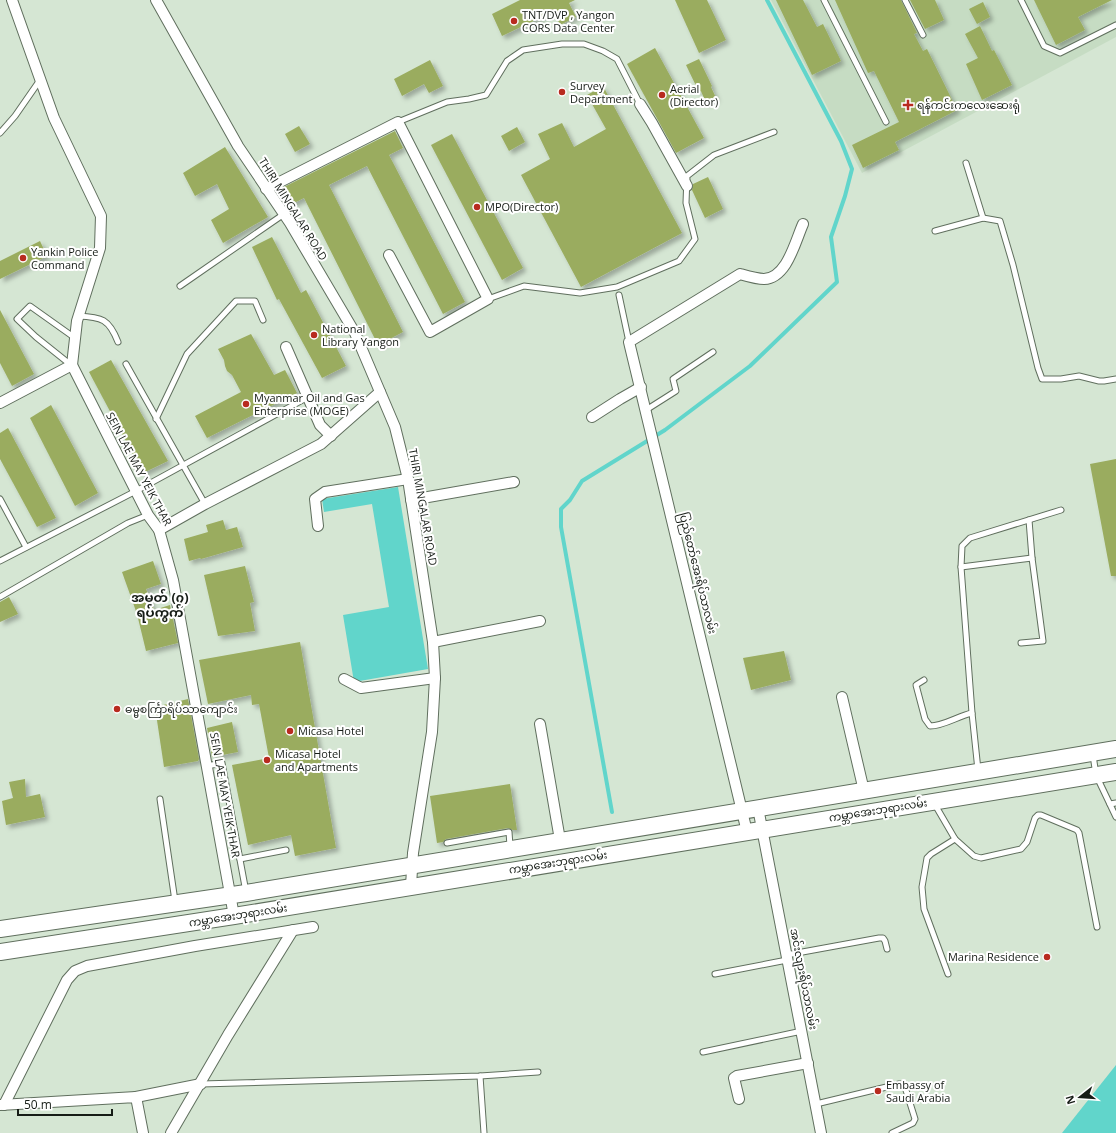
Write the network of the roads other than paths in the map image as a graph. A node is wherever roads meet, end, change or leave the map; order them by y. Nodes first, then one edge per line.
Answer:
1 (12, 0) edge
2 (156, 0) edge
3 (824, 0) edge
4 (905, 0) edge
5 (1021, 0) edge
6 (1116, 25) edge
7 (923, 36) dead end
8 (41, 79) junction
9 (640, 104) joint
10 (398, 122) junction
11 (886, 122) dead end
12 (774, 132) dead end
13 (0, 134) edge
14 (966, 163) dead end
15 (687, 186) junction
16 (266, 189) junction
17 (284, 214) junction
18 (983, 218) junction
19 (803, 224) dead end
20 (935, 232) dead end
21 (389, 255) dead end
22 (180, 286) dead end
23 (619, 295) dead end
24 (488, 299) junction
25 (78, 316) junction
26 (263, 320) dead end
27 (75, 338) junction
28 (118, 342) dead end
29 (629, 342) junction
30 (286, 348) dead end
31 (713, 352) dead end
32 (126, 364) dead end
33 (72, 365) junction
34 (1116, 379) edge
35 (641, 387) junction
36 (380, 392) junction
37 (308, 397) junction
38 (0, 403) edge
39 (646, 410) junction
40 (592, 417) dead end
41 (156, 419) junction
42 (331, 436) junction
43 (182, 465) junction
44 (408, 479) junction
45 (514, 482) dead end
46 (136, 491) junction
47 (0, 499) edge
48 (411, 500) junction
49 (205, 504) junction
50 (1061, 510) dead end
51 (148, 515) junction
52 (1029, 520) junction
53 (318, 526) dead end
54 (160, 530) junction
55 (26, 547) junction
56 (1032, 558) junction
57 (0, 561) edge
58 (961, 567) junction
59 (0, 597) edge
60 (540, 621) dead end
61 (433, 642) junction
62 (1021, 643) dead end
63 (435, 678) junction
64 (344, 679) dead end
65 (924, 680) dead end
66 (842, 697) dead end
67 (972, 713) junction
68 (540, 724) dead end
69 (1116, 750) edge
70 (1092, 753) junction
71 (207, 766) junction
72 (1116, 772) edge
73 (978, 773) junction
74 (1096, 774) junction
75 (929, 781) junction
76 (864, 791) junction
77 (160, 799) dead end
78 (933, 801) junction
79 (1116, 803) edge
80 (1110, 804) junction
81 (758, 808) junction
82 (742, 811) junction
83 (1116, 817) edge
84 (755, 830) junction
85 (955, 838) junction
86 (560, 840) junction
87 (447, 843) dead end
88 (510, 848) junction
89 (286, 850) dead end
90 (240, 859) junction
91 (412, 864) junction
92 (410, 886) junction
93 (246, 893) junction
94 (230, 895) junction
95 (176, 903) junction
96 (234, 916) junction
97 (313, 927) dead end
98 (1097, 927) dead end
99 (0, 929) edge
100 (293, 930) junction
101 (887, 949) dead end
102 (0, 952) edge
103 (787, 958) junction
104 (715, 974) dead end
105 (948, 974) dead end
106 (802, 1031) junction
107 (703, 1052) dead end
108 (808, 1063) junction
109 (538, 1072) dead end
110 (480, 1076) junction
111 (201, 1084) junction
112 (136, 1097) junction
113 (739, 1100) dead end
114 (816, 1104) junction
115 (2, 1105) edge
116 (143, 1133) edge
117 (171, 1133) edge
118 (484, 1133) edge
119 (821, 1133) edge
120 (892, 1133) edge

1 - 8 street
2 - 16 street, THIRI MINGALAR ROAD
3 - 11 lane
4 - 7 lane
5 - 6 lane
8 - 13 lane
8 - 25 street
9 - 10 lane
9 - 15 street
10 - 16 street
10 - 24 street
12 - 15 lane
14 - 18 lane
15 - 24 lane
16 - 17 street, THIRI MINGALAR ROAD
17 - 22 lane
17 - 36 street, THIRI MINGALAR ROAD
18 - 20 lane
18 - 34 lane
19 - 29 street
21 - 24 street
23 - 29 lane
25 - 27 street
25 - 28 lane
26 - 41 lane
27 - 33 street
27 - 33 lane
29 - 35 street, ပြည်တော်အေးရိပ်သာလမ်း
30 - 37 street
31 - 39 lane
32 - 41 lane
33 - 38 street
33 - 46 street, SEIN LAE MAY YEIK THAR
35 - 39 street, ပြည်တော်အေးရိပ်သာလမ်း
35 - 40 street
36 - 42 street
36 - 44 street, THIRI MINGALAR ROAD
37 - 42 street
37 - 43 lane
39 - 82 street, ပြည်တော်အေးရိပ်သာလမ်း
41 - 43 lane
42 - 49 street
43 - 46 lane
43 - 49 lane
44 - 48 street, THIRI MINGALAR ROAD
44 - 53 street
45 - 48 street
46 - 51 street, SEIN LAE MAY YEIK THAR
46 - 55 lane
47 - 55 lane
48 - 61 street, THIRI MINGALAR ROAD
49 - 54 street
50 - 52 lane
51 - 54 street, SEIN LAE MAY YEIK THAR
51 - 59 lane
52 - 56 lane
52 - 58 lane
54 - 71 street, SEIN LAE MAY YEIK THAR
55 - 57 lane
56 - 58 lane
56 - 62 lane
58 - 67 lane
60 - 61 street
61 - 63 street, THIRI MINGALAR ROAD
63 - 64 street
63 - 91 street, THIRI MINGALAR ROAD
65 - 67 lane
66 - 76 street
67 - 73 lane
68 - 86 street
69 - 70 main road, ကမ္ဘာအေးဘုရားလမ်း
70 - 73 main road, ကမ္ဘာအေးဘုရားလမ်း
70 - 74 lane
71 - 90 lane
71 - 94 street, SEIN LAE MAY YEIK THAR
72 - 74 main road, ကမ္ဘာအေးဘုရားလမ်း
73 - 75 main road, ကမ္ဘာအေးဘုရားလမ်း
74 - 78 main road, ကမ္ဘာအေးဘုရားလမ်း
74 - 80 lane
75 - 76 main road, ကမ္ဘာအေးဘုရားလမ်း
75 - 78 main road
76 - 81 main road, ကမ္ဘာအေးဘုရားလမ်း
77 - 95 lane
78 - 84 main road, ကမ္ဘာအေးဘုရားလမ်း
78 - 85 lane
79 - 80 lane
80 - 83 lane
81 - 82 main road, ကမ္ဘာအေးဘုရားလမ်း
81 - 84 street
82 - 84 street, ပြည်တော်အေးရိပ်သာလမ်း
82 - 86 main road, ကမ္ဘာအေးဘုရားလမ်း
84 - 92 main road, ကမ္ဘာအေးဘုရားလမ်း
84 - 103 street, အင်းလျားရိပ်သာလမ်း
85 - 98 lane
85 - 105 lane
86 - 88 main road, ကမ္ဘာအေးဘုရားလမ်း
87 - 88 lane
88 - 91 main road, ကမ္ဘာအေးဘုရားလမ်း
89 - 90 lane
90 - 93 lane
91 - 92 street, THIRI MINGALAR ROAD
91 - 93 main road, ကမ္ဘာအေးဘုရားလမ်း
92 - 96 main road, ကမ္ဘာအေးဘုရားလမ်း
93 - 94 main road, ကမ္ဘာအေးဘုရားလမ်း
94 - 95 main road, ကမ္ဘာအေးဘုရားလမ်း
94 - 96 street, SEIN LAE MAY YEIK THAR
95 - 99 main road, ကမ္ဘာအေးဘုရားလမ်း
96 - 102 main road, ကမ္ဘာအေးဘုရားလမ်း
97 - 100 street
100 - 111 street
100 - 115 street
101 - 103 lane
103 - 104 lane
103 - 106 street, အင်းလျားရိပ်သာလမ်း
106 - 107 lane
106 - 108 street, အင်းလျားရိပ်သာလမ်း
108 - 113 street
108 - 114 street, အင်းလျားရိပ်သာလမ်း
109 - 110 lane
110 - 111 lane
110 - 118 lane
111 - 112 street
111 - 117 street
112 - 115 street
112 - 116 street
114 - 119 street, အင်းလျားရိပ်သာလမ်း
114 - 120 lane

